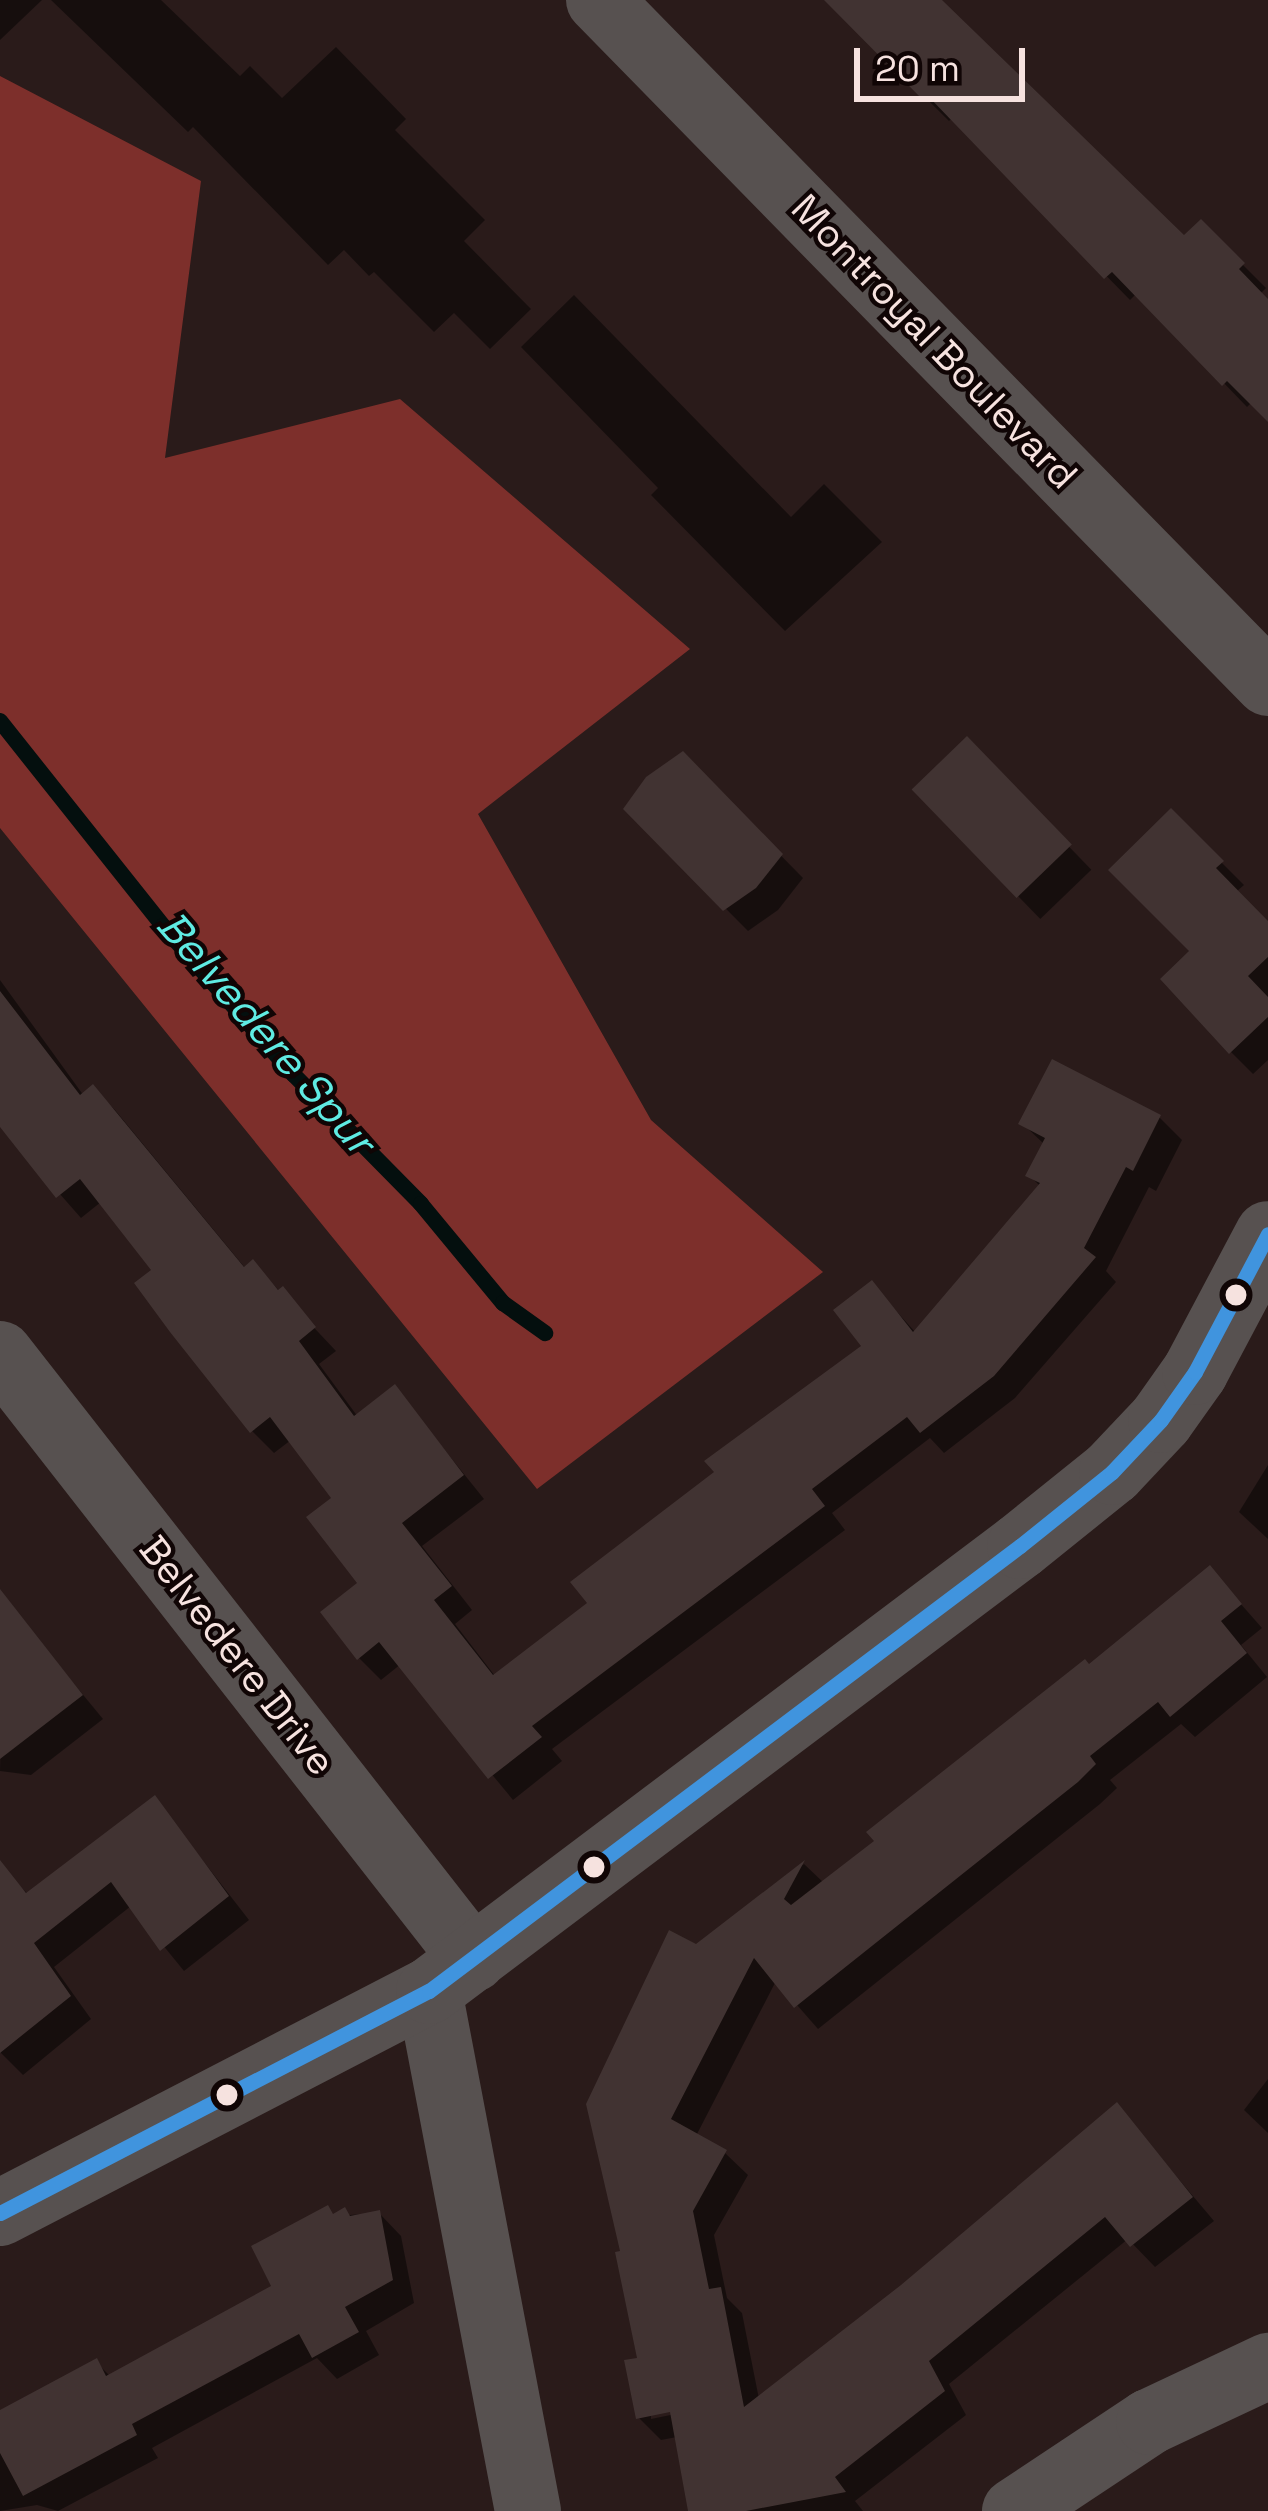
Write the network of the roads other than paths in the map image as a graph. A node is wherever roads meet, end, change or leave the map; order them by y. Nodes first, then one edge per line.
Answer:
1 (599, 0) edge
2 (1268, 683) edge
3 (1268, 1234) edge
4 (0, 1354) edge
5 (451, 1975) junction
6 (0, 2213) edge
7 (1268, 2366) edge
8 (528, 2511) edge
9 (1016, 2511) edge

1 - 2 street, Montroyal Boulevard
3 - 5 street
4 - 5 street, Belvedere Drive
5 - 6 street
5 - 8 street, Belvedere Drive
7 - 9 street

